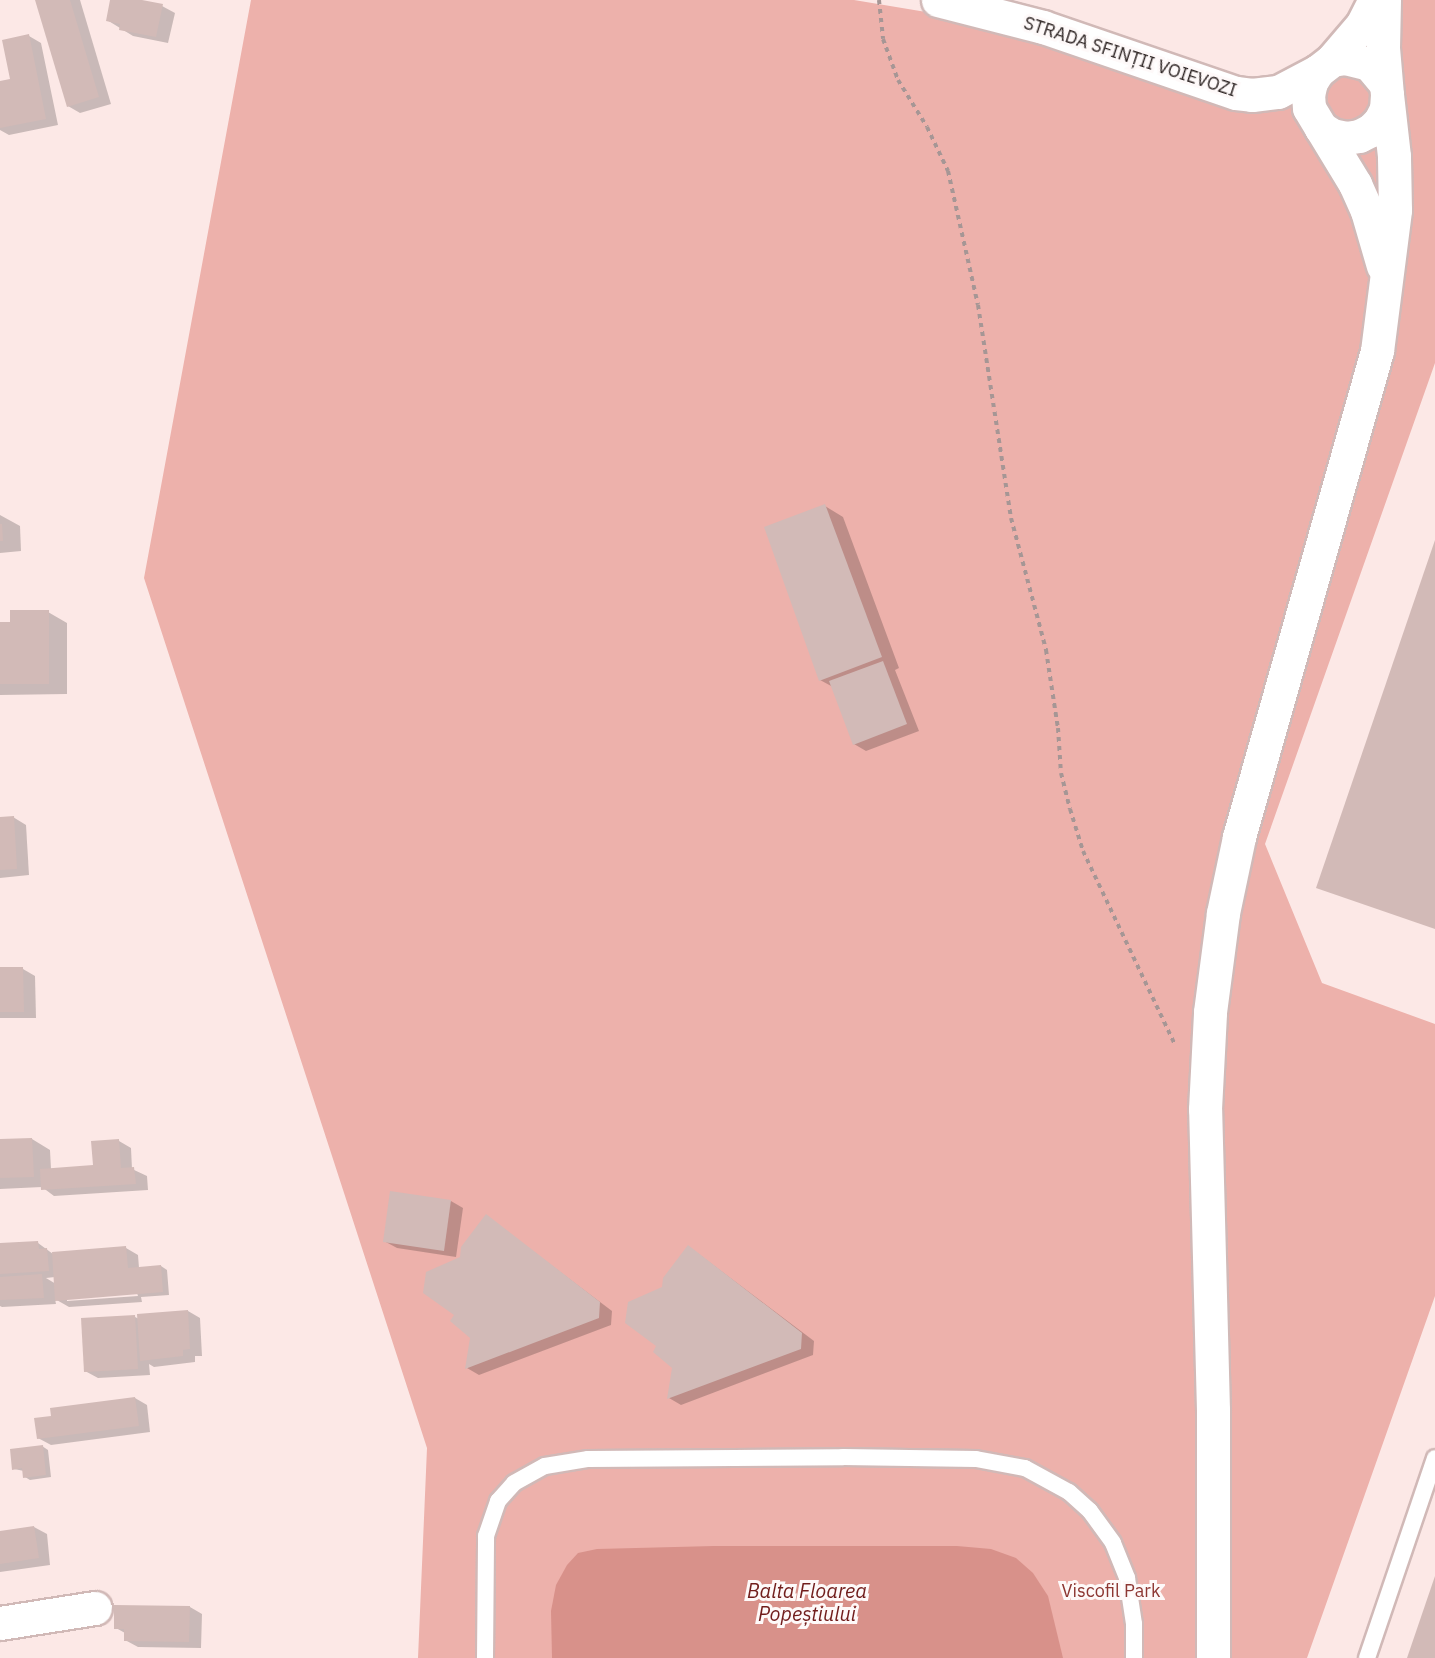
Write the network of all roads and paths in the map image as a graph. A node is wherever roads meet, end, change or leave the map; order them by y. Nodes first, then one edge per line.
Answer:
1 (879, 0) edge
2 (938, 0) edge
3 (1376, 0) edge
4 (1384, 0) edge
5 (1325, 66) junction
6 (1386, 89) junction
7 (1236, 93) junction
8 (1318, 124) junction
9 (1388, 282) junction
10 (1175, 1045) dead end
11 (1435, 1458) edge
12 (95, 1608) dead end
13 (0, 1623) edge
14 (485, 1658) edge
15 (1134, 1658) edge
16 (1213, 1658) edge
17 (1367, 1658) edge

1 - 10 path
2 - 7 street, STRADA SFINȚII VOIEVOZI
3 - 5 street, STRADA SFINȚII VOIEVOZI
4 - 6 street
5 - 6 street
5 - 7 street, STRADA SFINȚII VOIEVOZI
5 - 8 street
6 - 8 street
6 - 9 street
7 - 8 street
8 - 9 street
9 - 16 street
11 - 17 lane
12 - 13 street
14 - 15 lane

